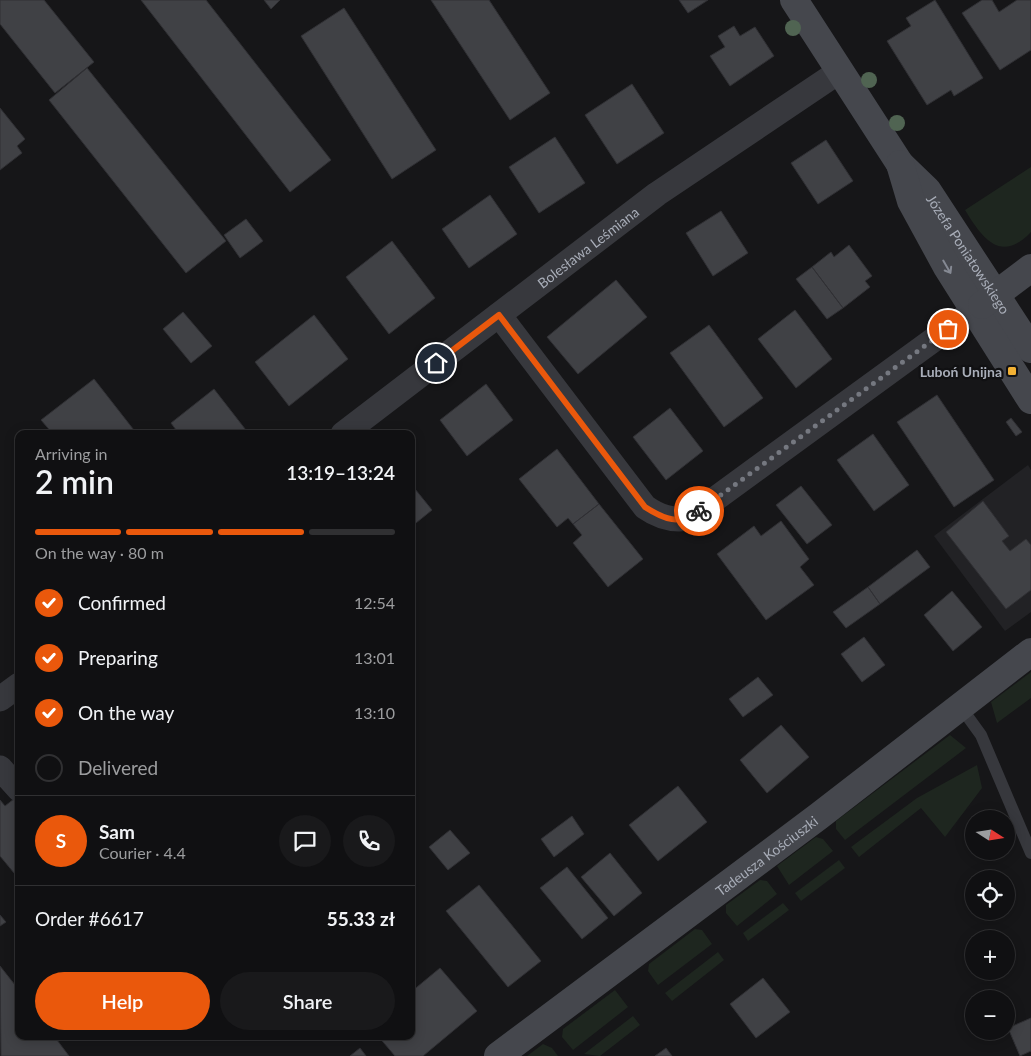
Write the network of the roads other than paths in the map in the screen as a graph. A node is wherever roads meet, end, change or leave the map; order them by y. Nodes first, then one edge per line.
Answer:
1 (794, 0) edge
2 (840, 71) junction
3 (900, 164) junction
4 (1031, 268) edge
5 (996, 295) junction
6 (973, 311) junction
7 (499, 315) junction
8 (1031, 349) edge
9 (1031, 400) edge
10 (348, 430) edge
11 (1031, 652) edge
12 (15, 688) edge
13 (0, 699) edge
14 (960, 706) junction
15 (0, 768) edge
16 (15, 785) edge
17 (1031, 853) edge
18 (498, 1056) edge

1 - 2 street, Józefa Poniatowskiego
2 - 3 street, Józefa Poniatowskiego
2 - 7 street, Bolesława Leśmiana
3 - 5 street, Józefa Poniatowskiego
3 -> 6 street, Józefa Poniatowskiego
4 - 5 street
5 - 6 street
5 - 8 street, Józefa Poniatowskiego
6 - 7 street
6 - 9 street, Józefa Poniatowskiego
7 - 10 street, Bolesława Leśmiana
11 - 14 street, Tadeusza Kościuszki
12 - 13 street
14 - 17 lane
14 - 18 street, Tadeusza Kościuszki
15 - 16 street

